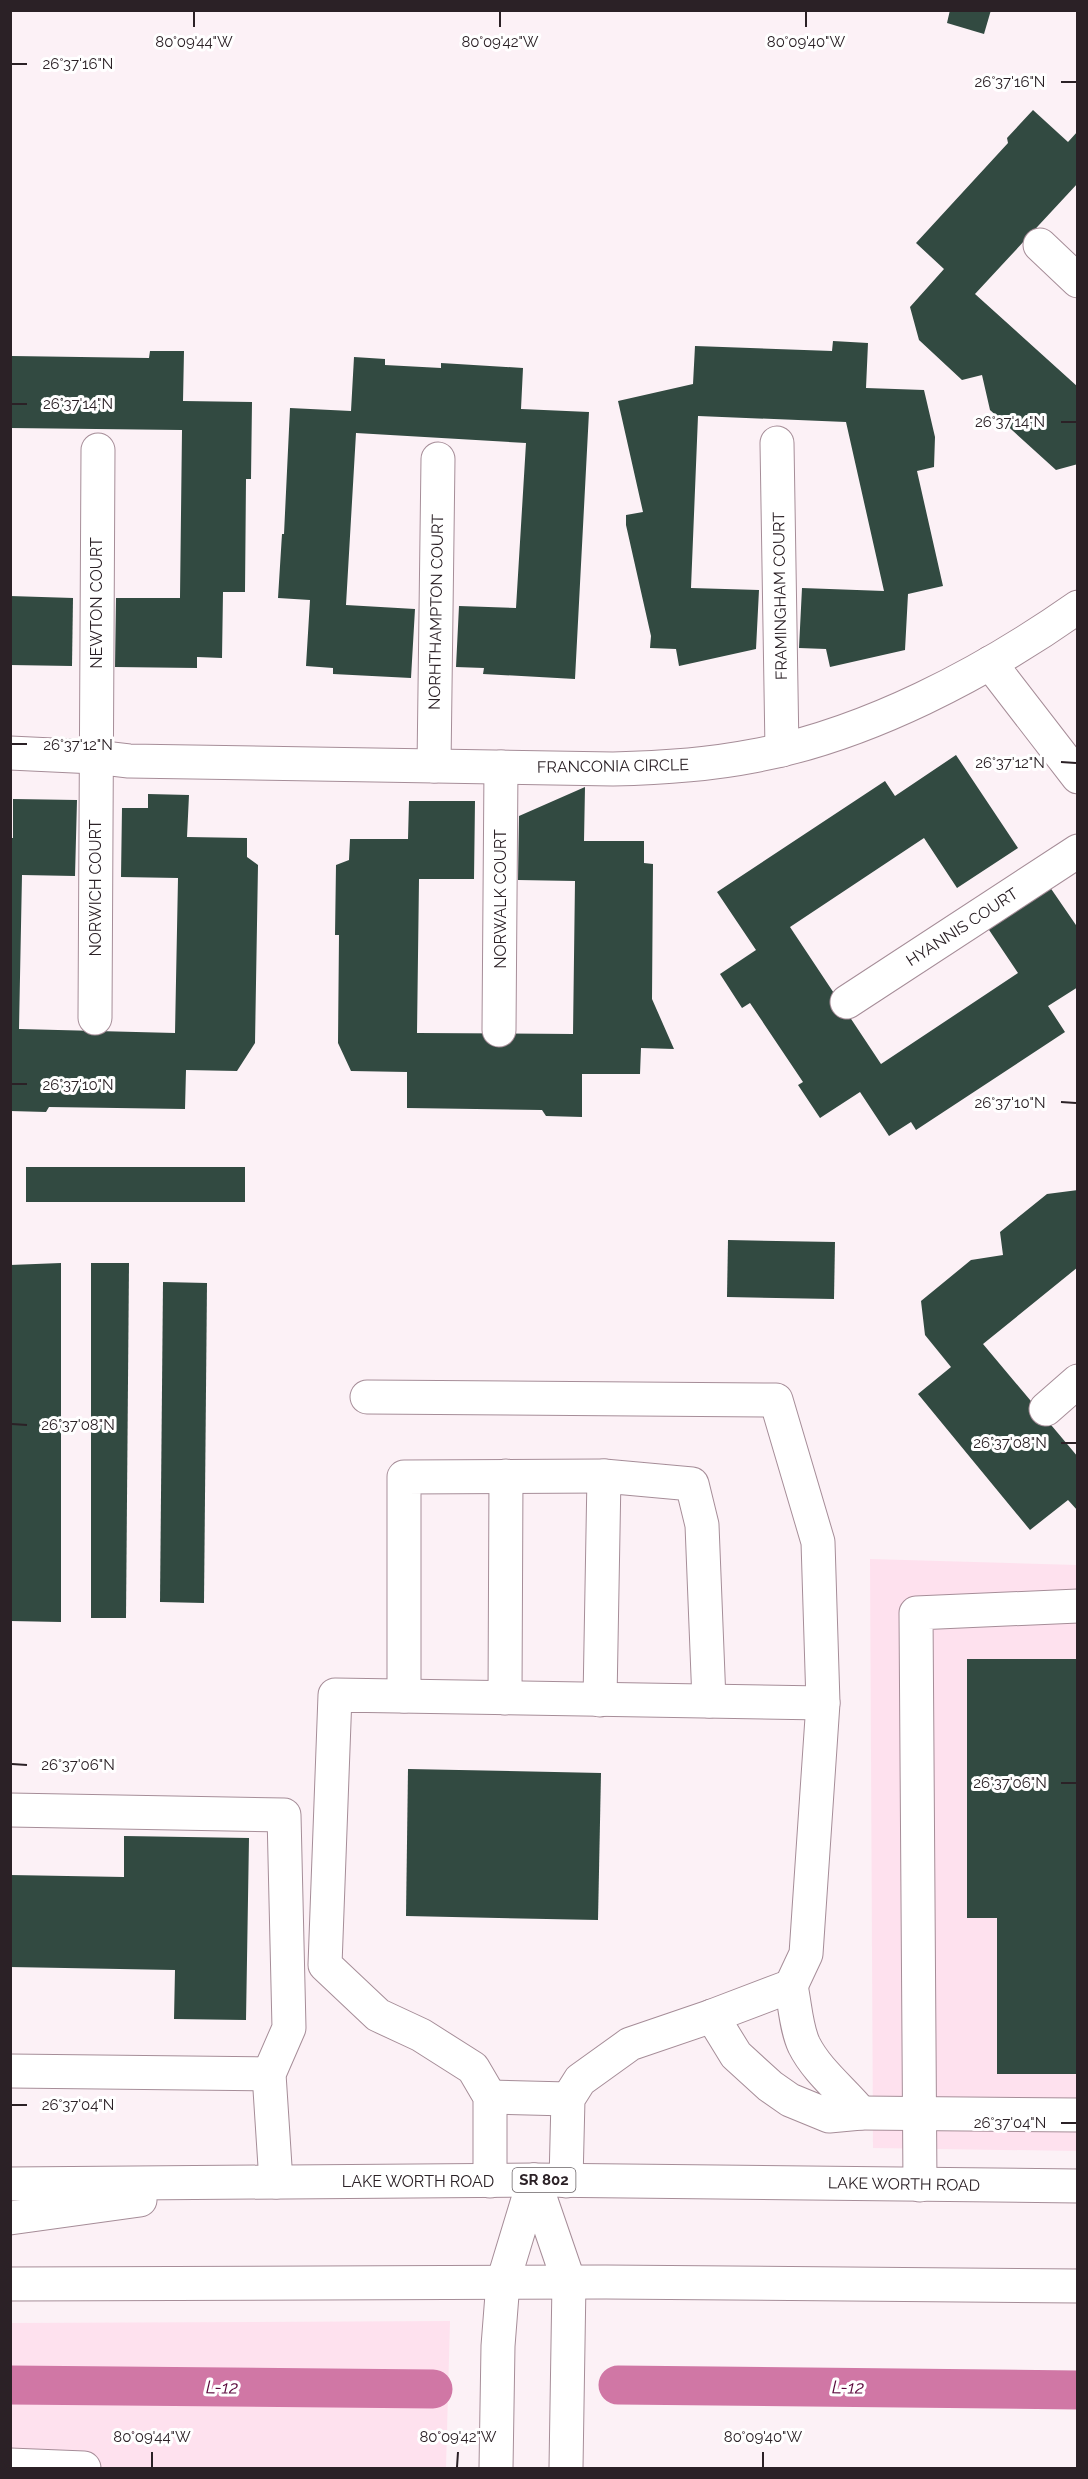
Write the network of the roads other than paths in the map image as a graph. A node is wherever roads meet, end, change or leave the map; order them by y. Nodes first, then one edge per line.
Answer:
1 (1040, 245) dead end
2 (1077, 282) edge
3 (777, 443) dead end
4 (98, 450) dead end
5 (438, 459) dead end
6 (1077, 607) edge
7 (990, 663) junction
8 (782, 750) junction
9 (10, 753) edge
10 (95, 757) junction
11 (434, 766) junction
12 (501, 767) junction
13 (1077, 777) edge
14 (1077, 851) edge
15 (848, 1002) dead end
16 (95, 1018) dead end
17 (499, 1030) dead end
18 (1077, 1381) edge
19 (367, 1397) dead end
20 (1046, 1409) dead end
21 (506, 1476) junction
22 (604, 1476) junction
23 (1077, 1606) edge
24 (405, 1696) junction
25 (505, 1698) junction
26 (600, 1700) junction
27 (709, 1701) junction
28 (823, 1704) junction
29 (10, 1810) edge
30 (791, 1986) junction
31 (712, 2016) junction
32 (10, 2072) edge
33 (268, 2074) junction
34 (490, 2097) junction
35 (567, 2099) junction
36 (861, 2112) junction
37 (920, 2114) junction
38 (1077, 2115) edge
39 (534, 2180) junction
40 (490, 2181) junction
41 (566, 2181) junction
42 (276, 2182) junction
43 (10, 2184) edge
44 (920, 2185) junction
45 (1077, 2186) edge
46 (10, 2218) edge
47 (503, 2282) junction
48 (569, 2282) junction
49 (10, 2284) edge
50 (1077, 2286) edge
51 (10, 2465) edge
52 (84, 2469) edge
53 (496, 2469) edge
54 (566, 2469) edge

1 - 2 street
3 - 8 street, FRAMINGHAM COURT
4 - 10 street, NEWTON COURT
5 - 11 street, NORHTHAMPTON COURT
6 - 7 street, FRANCONIA CIRCLE
7 - 8 street, FRANCONIA CIRCLE
7 - 13 street
8 - 12 street, FRANCONIA CIRCLE
9 - 10 street, FRANCONIA CIRCLE
10 - 11 street, FRANCONIA CIRCLE
10 - 16 street, NORWICH COURT
11 - 12 street, FRANCONIA CIRCLE
12 - 17 street, NORWALK COURT
14 - 15 street, HYANNIS COURT
18 - 20 street
19 - 28 street
21 - 22 street
21 - 24 street
21 - 25 street
22 - 26 street
22 - 27 street
23 - 37 street
24 - 25 street
24 - 34 street
25 - 26 street
26 - 27 street
27 - 28 street
28 - 30 street
29 - 33 street
30 - 31 street
30 - 36 street
31 - 35 street
31 - 36 street
32 - 33 street
33 - 42 street
34 - 35 street
34 - 40 street
35 - 41 street
36 - 37 street
37 - 38 street
37 - 44 street
39 - 40 street, LAKE WORTH ROAD / SR 802
39 - 41 street, LAKE WORTH ROAD / SR 802
39 - 47 street
39 - 48 street
40 - 42 street, LAKE WORTH ROAD / SR 802
41 - 44 street, LAKE WORTH ROAD / SR 802
42 - 43 street, LAKE WORTH ROAD / SR 802
42 - 46 street
44 - 45 street, LAKE WORTH ROAD / SR 802
47 - 48 street
47 - 49 street
47 - 53 street
48 - 50 street
48 - 54 street
51 - 52 street

